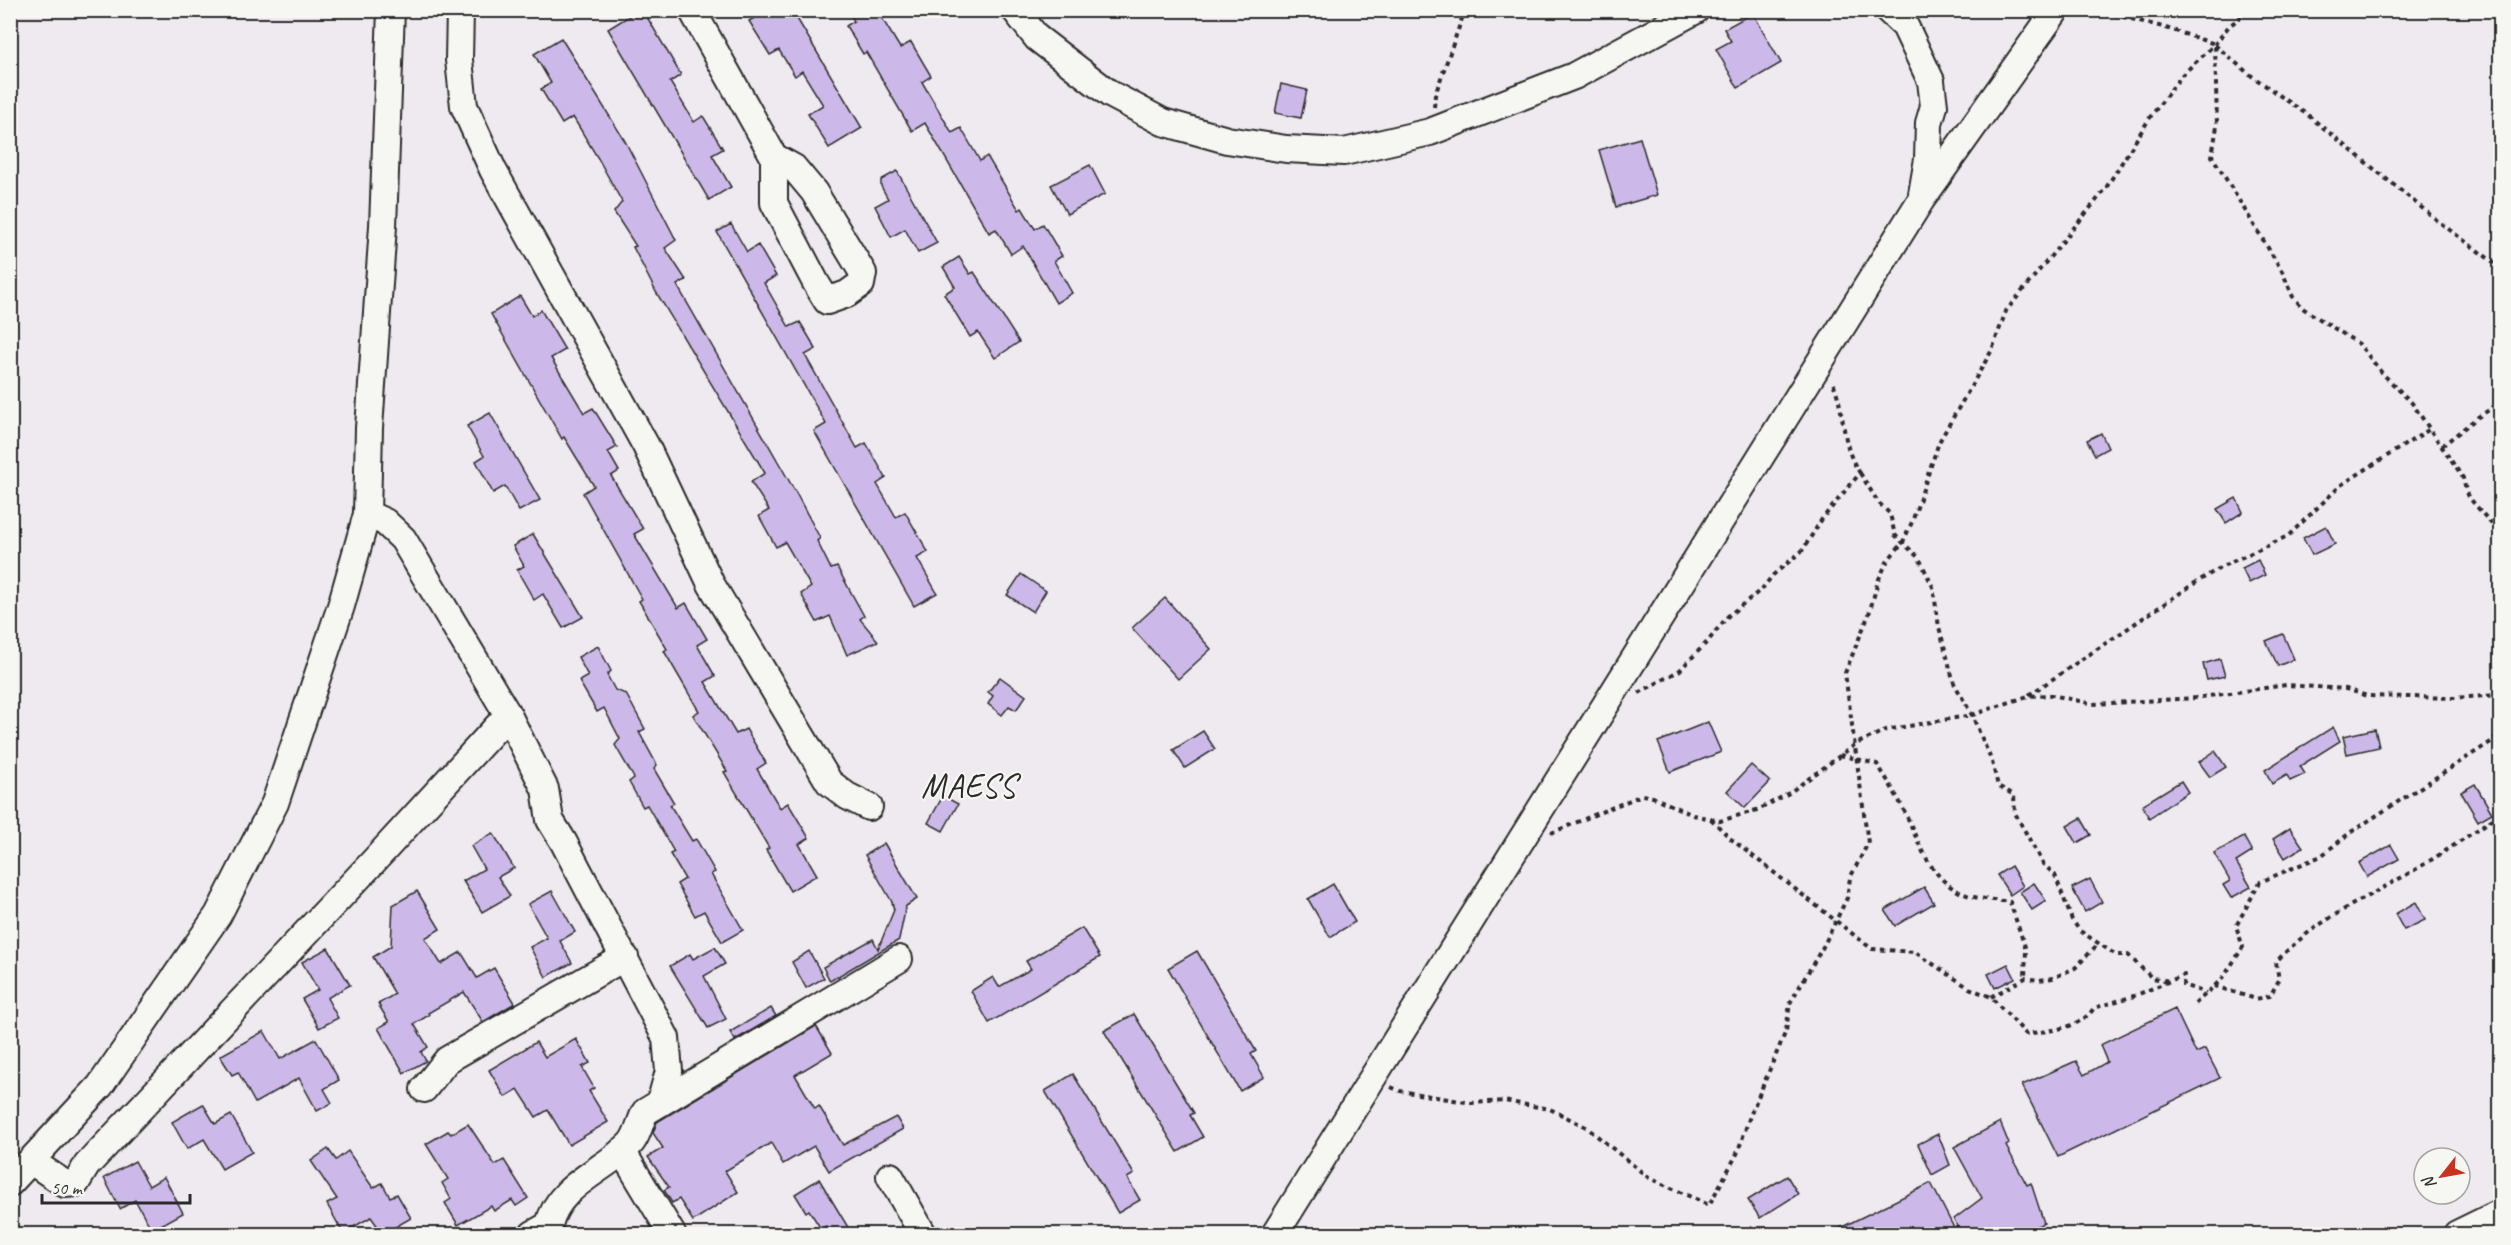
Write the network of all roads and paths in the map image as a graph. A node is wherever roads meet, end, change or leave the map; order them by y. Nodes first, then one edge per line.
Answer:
1 (391, 10) edge
2 (460, 10) edge
3 (692, 10) edge
4 (1015, 10) edge
5 (1465, 10) edge
6 (1696, 10) edge
7 (1888, 10) edge
8 (2056, 10) edge
9 (2096, 10) edge
10 (2250, 10) edge
11 (2215, 44) junction
12 (1435, 95) dead end
13 (774, 157) junction
14 (1921, 200) junction
15 (2500, 267) edge
16 (1834, 384) dead end
17 (2500, 403) edge
18 (2430, 429) junction
19 (2442, 446) junction
20 (1860, 473) junction
21 (367, 514) junction
22 (2500, 534) edge
23 (1903, 542) junction
24 (2500, 695) edge
25 (2028, 696) junction
26 (1605, 706) junction
27 (508, 715) junction
28 (1972, 715) junction
29 (2500, 733) edge
30 (1856, 744) junction
31 (1840, 755) junction
32 (1858, 759) junction
33 (869, 807) dead end
34 (2500, 814) edge
35 (1710, 819) junction
36 (1548, 835) dead end
37 (1834, 921) junction
38 (2099, 943) junction
39 (625, 957) junction
40 (899, 959) dead end
41 (2025, 978) junction
42 (2170, 981) junction
43 (2213, 986) junction
44 (2206, 993) junction
45 (1991, 997) junction
46 (2195, 1004) dead end
47 (1372, 1078) junction
48 (424, 1089) dead end
49 (660, 1103) junction
50 (622, 1150) junction
51 (31, 1161) junction
52 (890, 1176) dead end
53 (10, 1183) edge
54 (2500, 1213) edge
55 (534, 1234) edge
56 (672, 1234) edge
57 (923, 1234) edge
58 (1275, 1234) edge
59 (2457, 1234) edge

1 - 21 street
2 - 33 street
3 - 13 street
4 - 6 street
5 - 12 path
7 - 14 street
8 - 14 street
9 - 11 path
10 - 11 path
11 - 15 path
11 - 18 path
11 - 23 path
13 - 13 street
14 - 26 street
16 - 20 path
17 - 19 path
18 - 19 path
18 - 25 path
19 - 22 path
20 - 23 path
20 - 26 path
21 - 27 street
21 - 51 street
23 - 28 path
23 - 30 path
24 - 25 path
25 - 28 path
26 - 47 street
27 - 39 street
27 - 51 street
28 - 30 path
28 - 38 path
29 - 43 path
30 - 31 path
30 - 32 path
31 - 32 path
31 - 35 path
32 - 37 path
32 - 41 path
34 - 43 path
35 - 36 path
35 - 37 path
37 - 45 path
37 - 47 path
38 - 41 path
38 - 42 path
39 - 48 street
39 - 49 street
40 - 49 street
41 - 45 path
42 - 44 path
42 - 45 path
43 - 44 path
44 - 46 path
47 - 58 street
49 - 50 street
50 - 55 street
50 - 56 street
51 - 53 street
52 - 57 street
54 - 59 street

